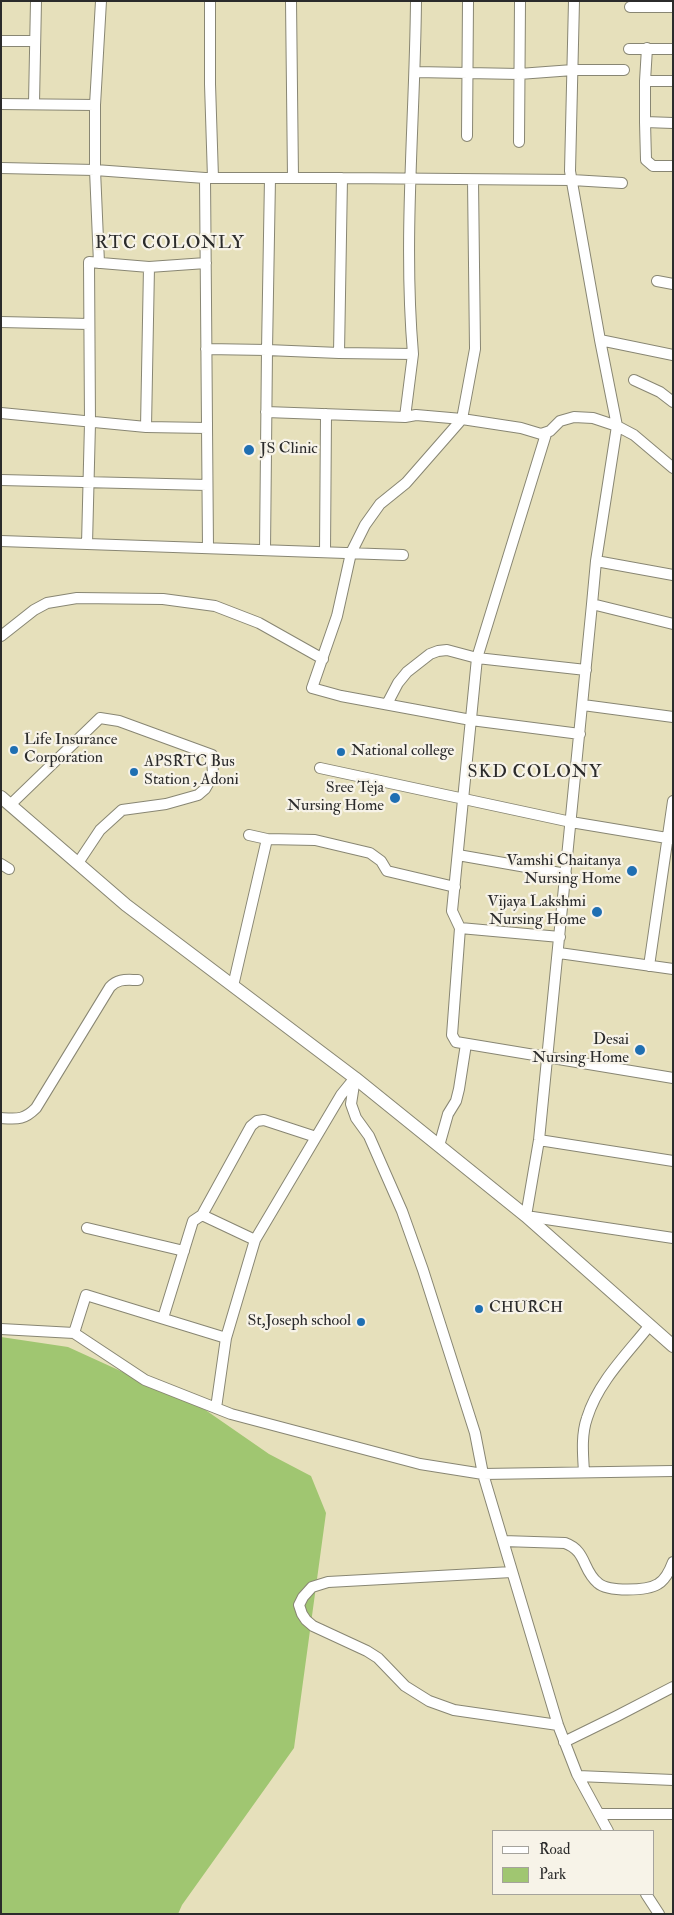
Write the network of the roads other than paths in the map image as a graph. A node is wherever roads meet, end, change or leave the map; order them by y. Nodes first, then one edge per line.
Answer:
1 (36, 1) edge
2 (100, 1) edge
3 (210, 1) edge
4 (291, 1) edge
5 (416, 1) edge
6 (468, 1) edge
7 (520, 1) edge
8 (574, 1) edge
9 (630, 7) dead end
10 (673, 7) edge
11 (1, 41) edge
12 (35, 41) junction
13 (647, 48) junction
14 (629, 49) dead end
15 (673, 49) edge
16 (573, 70) junction
17 (624, 70) dead end
18 (416, 72) junction
19 (467, 73) junction
20 (520, 74) junction
21 (645, 81) junction
22 (673, 81) edge
23 (34, 103) junction
24 (1, 104) edge
25 (95, 105) junction
26 (645, 122) junction
27 (673, 123) edge
28 (467, 136) dead end
29 (519, 142) dead end
30 (673, 166) edge
31 (1, 168) edge
32 (95, 170) junction
33 (209, 178) junction
34 (270, 178) junction
35 (293, 178) junction
36 (342, 178) junction
37 (409, 178) junction
38 (473, 180) junction
39 (572, 180) junction
40 (622, 183) dead end
41 (99, 263) junction
42 (206, 263) junction
43 (149, 267) junction
44 (657, 280) dead end
45 (673, 284) edge
46 (1, 322) edge
47 (89, 324) junction
48 (600, 340) junction
49 (206, 349) junction
50 (266, 350) junction
51 (339, 353) junction
52 (414, 354) junction
53 (673, 355) edge
54 (634, 380) dead end
55 (673, 402) edge
56 (266, 412) junction
57 (1, 413) edge
58 (326, 414) junction
59 (405, 417) junction
60 (462, 419) junction
61 (90, 423) junction
62 (617, 426) junction
63 (146, 427) junction
64 (207, 428) junction
65 (546, 434) junction
66 (673, 468) edge
67 (1, 480) edge
68 (89, 482) junction
69 (207, 485) junction
70 (1, 541) edge
71 (87, 544) junction
72 (208, 548) junction
73 (265, 550) junction
74 (325, 552) junction
75 (350, 553) junction
76 (402, 556) dead end
77 (596, 561) junction
78 (673, 575) edge
79 (592, 604) junction
80 (673, 624) edge
81 (1, 636) edge
82 (477, 658) junction
83 (323, 659) junction
84 (586, 670) junction
85 (387, 704) junction
86 (583, 705) junction
87 (673, 717) edge
88 (471, 720) junction
89 (580, 734) junction
90 (320, 768) dead end
91 (464, 799) junction
92 (5, 801) edge
93 (673, 801) edge
94 (571, 822) junction
95 (249, 835) dead end
96 (267, 839) junction
97 (670, 839) edge
98 (458, 855) junction
99 (78, 863) junction
100 (566, 874) junction
101 (455, 887) junction
102 (460, 928) junction
103 (560, 936) junction
104 (558, 953) junction
105 (648, 966) junction
106 (673, 969) edge
107 (138, 980) dead end
108 (233, 986) junction
109 (466, 1044) junction
110 (547, 1058) junction
111 (355, 1078) junction
112 (673, 1078) edge
113 (1, 1118) edge
114 (316, 1138) junction
115 (540, 1140) junction
116 (439, 1146) junction
117 (673, 1161) edge
118 (202, 1214) junction
119 (526, 1216) junction
120 (87, 1228) dead end
121 (673, 1238) edge
122 (255, 1240) junction
123 (184, 1251) junction
124 (163, 1318) junction
125 (650, 1326) junction
126 (1, 1329) edge
127 (74, 1333) junction
128 (226, 1338) junction
129 (673, 1346) edge
130 (216, 1408) junction
131 (673, 1471) edge
132 (584, 1472) junction
133 (482, 1474) junction
134 (502, 1541) junction
135 (673, 1562) edge
136 (512, 1572) junction
137 (673, 1687) edge
138 (558, 1725) junction
139 (564, 1742) junction
140 (578, 1776) junction
141 (673, 1780) edge
142 (598, 1814) junction
143 (673, 1814) edge
144 (607, 1830) edge
145 (647, 1895) edge
146 (659, 1914) edge

1 - 12 street
2 - 25 street
3 - 33 street
4 - 35 street
5 - 18 street
6 - 19 street
7 - 20 street
8 - 16 street
9 - 10 street
11 - 12 street
12 - 23 street
13 - 14 street
13 - 15 street
13 - 21 street
16 - 17 street
16 - 20 street
16 - 39 street
18 - 19 street
18 - 37 street
19 - 20 street
19 - 28 street
20 - 29 street
21 - 22 street
21 - 26 street
23 - 24 street
23 - 25 street
25 - 32 street
26 - 27 street
26 - 30 street
31 - 32 street
32 - 33 street
32 - 41 street
33 - 34 street
33 - 42 street
34 - 35 street
34 - 50 street
35 - 36 street
36 - 37 street
36 - 51 street
37 - 38 street
37 - 52 street
38 - 39 street
38 - 60 street
39 - 40 street
39 - 48 street
41 - 43 street
41 - 47 street
42 - 43 street
42 - 49 street
43 - 63 street
44 - 45 street
46 - 47 street
47 - 61 street
48 - 53 street
48 - 62 street
49 - 50 street
49 - 64 street
50 - 51 street
50 - 56 street
51 - 52 street
52 - 59 street
54 - 55 street
56 - 58 street
56 - 73 street
57 - 61 street
58 - 59 street
58 - 74 street
59 - 60 street
60 - 65 street
60 - 75 street
61 - 63 street
61 - 68 street
62 - 65 street
62 - 66 street
62 - 77 street
63 - 64 street
64 - 69 street
65 - 82 street
67 - 68 street
68 - 69 street
68 - 71 street
69 - 72 street
70 - 71 street
71 - 72 street
72 - 73 street
73 - 74 street
74 - 75 street
75 - 76 street
75 - 83 street
77 - 78 street
77 - 79 street
79 - 80 street
79 - 84 street
81 - 83 street
82 - 84 street
82 - 85 street
82 - 88 street
83 - 85 street
84 - 86 street
85 - 88 street
86 - 87 street
86 - 89 street
88 - 89 street
88 - 91 street
89 - 94 street
90 - 91 street
91 - 94 street
91 - 98 street
92 - 99 main road
92 - 99 street
93 - 97 street
94 - 97 street
94 - 100 street
95 - 96 street
96 - 101 street
96 - 108 street
97 - 105 street
98 - 100 street
98 - 101 street
99 - 108 main road
100 - 103 street
101 - 102 street
102 - 103 street
102 - 109 street
103 - 104 street
104 - 105 street
104 - 110 street
105 - 106 street
107 - 113 street
108 - 111 main road
109 - 110 street
109 - 116 street
110 - 112 street
110 - 115 street
111 - 114 street
111 - 116 main road
111 - 133 street
114 - 118 street
114 - 122 street
115 - 117 street
115 - 119 street
116 - 119 main road
118 - 122 street
118 - 123 street
119 - 121 street
119 - 125 main road
120 - 123 street
122 - 128 street
123 - 124 street
124 - 127 street
124 - 128 street
125 - 129 main road
125 - 132 street
126 - 127 street
127 - 130 street
128 - 130 street
130 - 133 street
131 - 132 street
132 - 133 street
133 - 134 street
134 - 135 street
134 - 136 street
136 - 138 street
136 - 138 street
137 - 139 street
138 - 139 street
139 - 140 street
140 - 141 street
140 - 142 street
142 - 143 street
142 - 144 street
145 - 146 street

